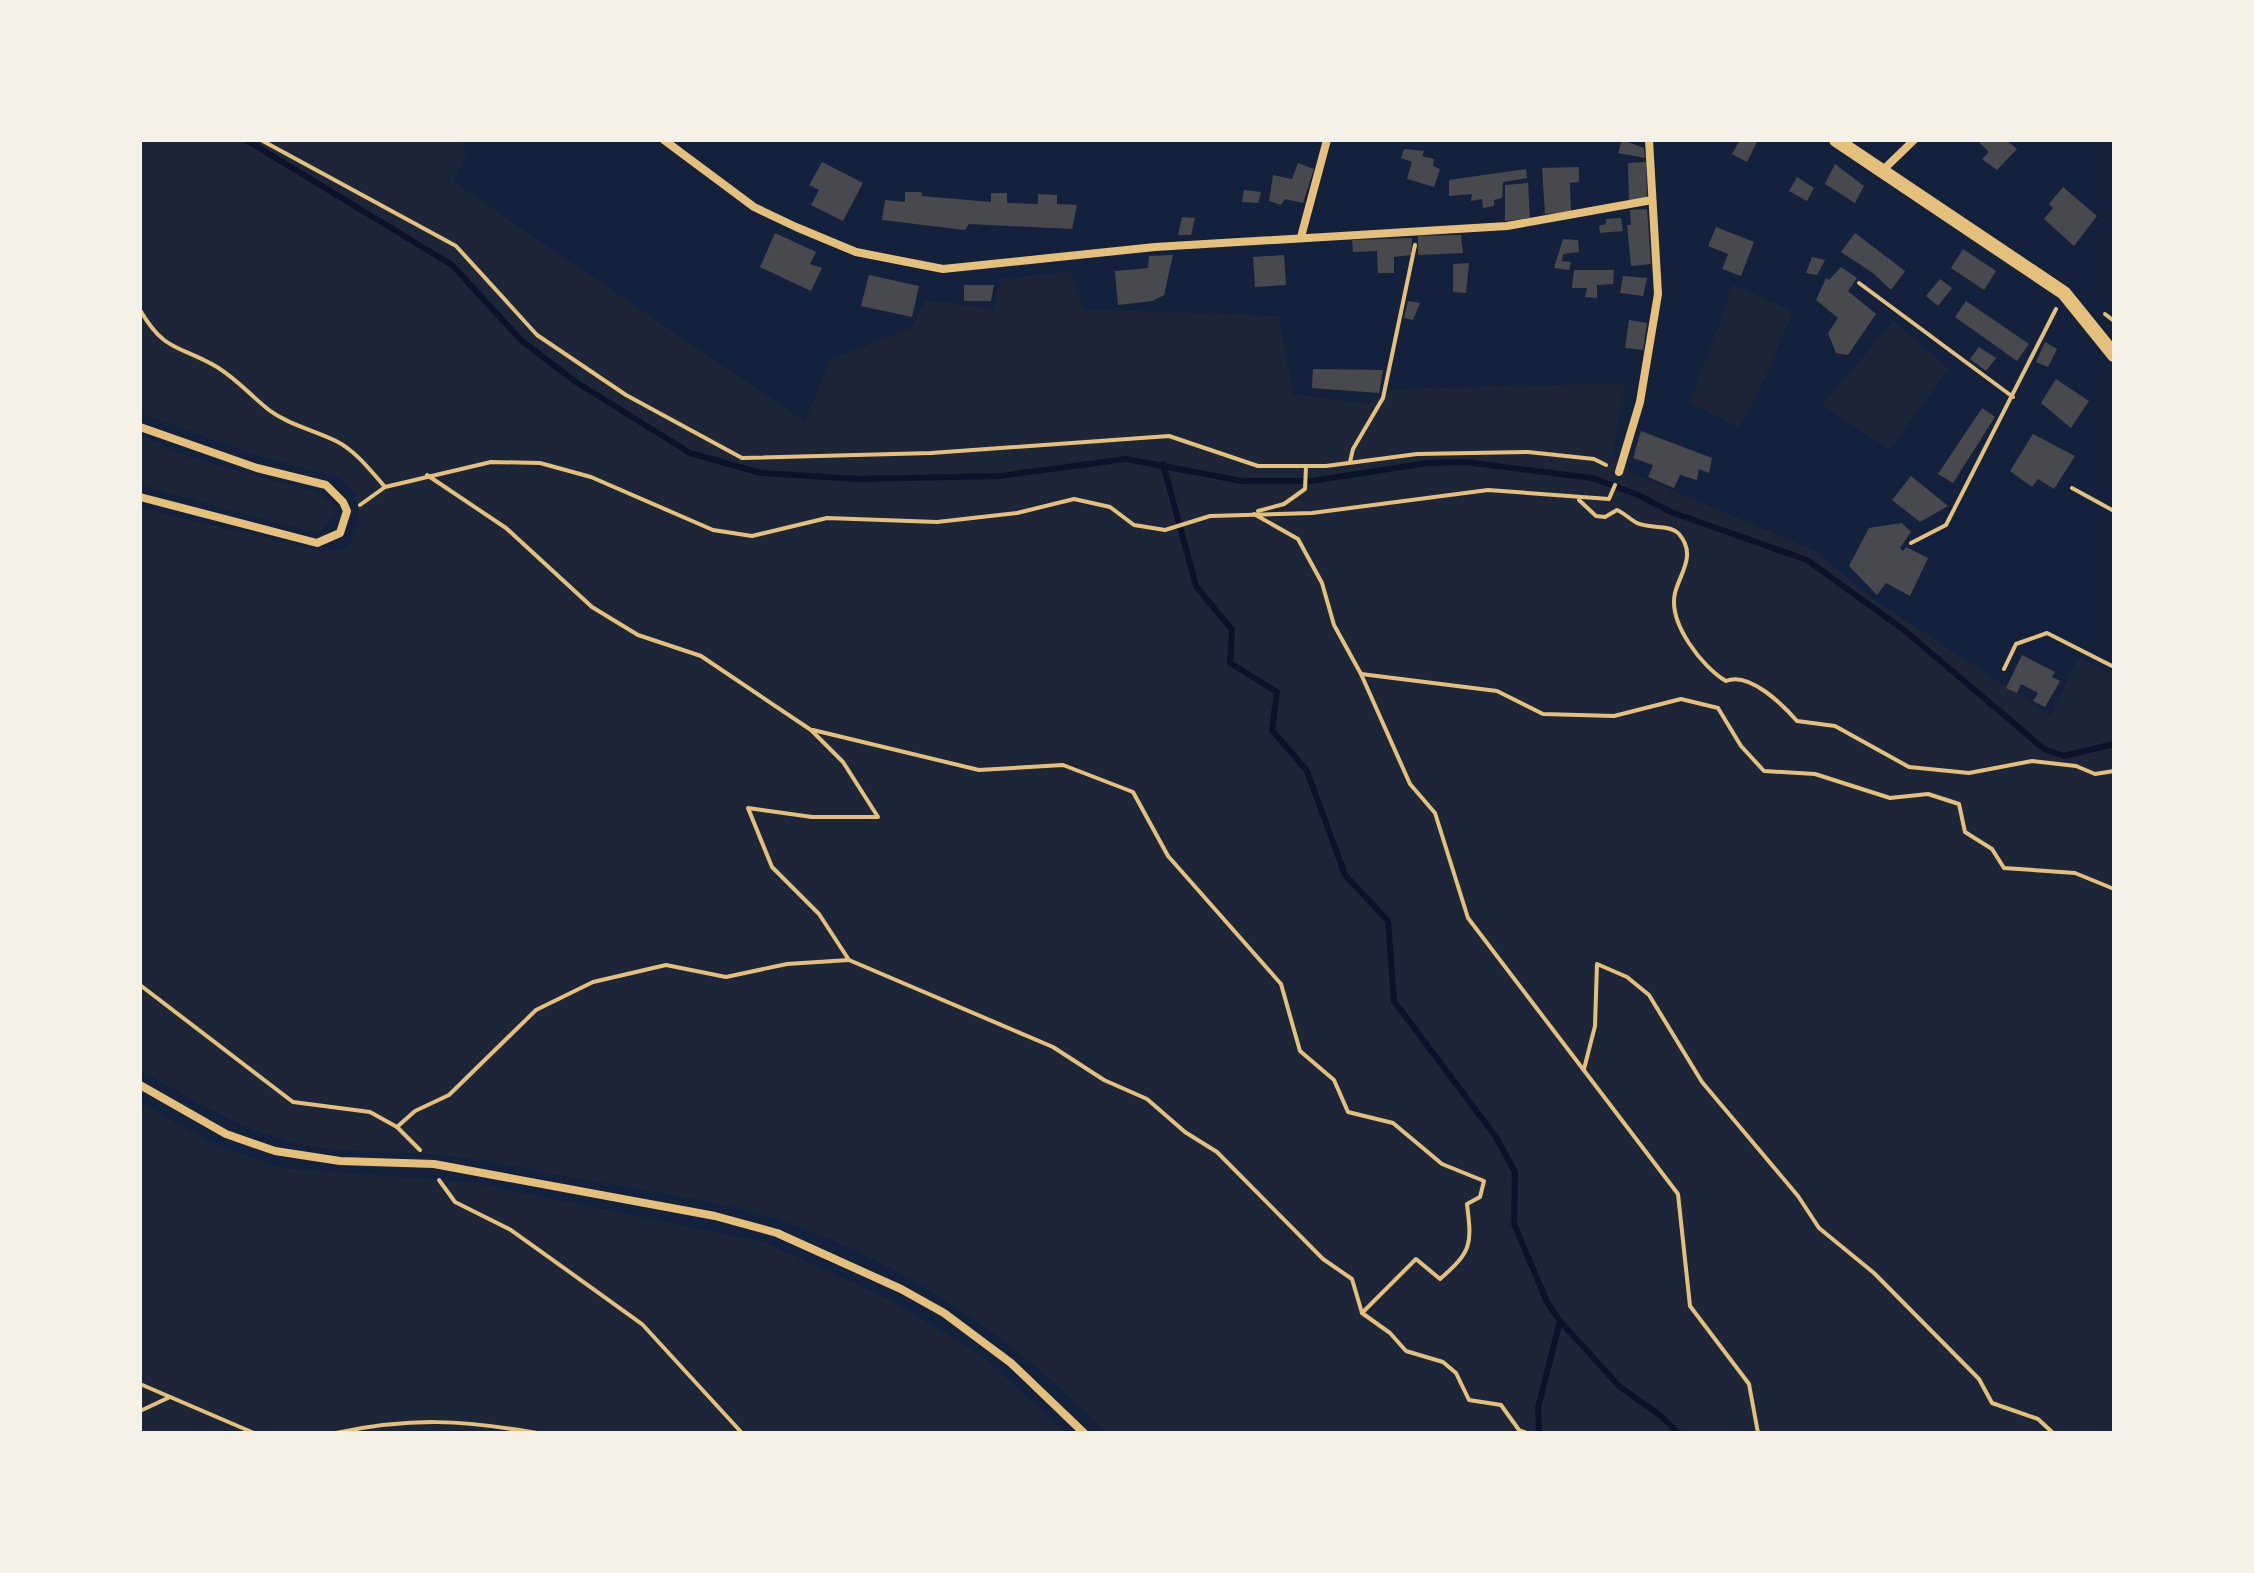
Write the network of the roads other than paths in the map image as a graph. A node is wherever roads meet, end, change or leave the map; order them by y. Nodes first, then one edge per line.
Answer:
1 (664, 140) edge
2 (1327, 140) edge
3 (1649, 140) edge
4 (1836, 140) edge
5 (1914, 140) edge
6 (1882, 171) junction
7 (1652, 200) junction
8 (1301, 237) junction
9 (2114, 355) edge
10 (140, 427) edge
11 (1619, 472) road end
12 (140, 497) edge
13 (140, 1085) edge
14 (1084, 1433) edge

1 - 8 street
2 - 8 street
3 - 7 street
4 - 6 street
5 - 6 street
6 - 9 street
7 - 8 street
7 - 11 street
10 - 12 street
13 - 14 street

